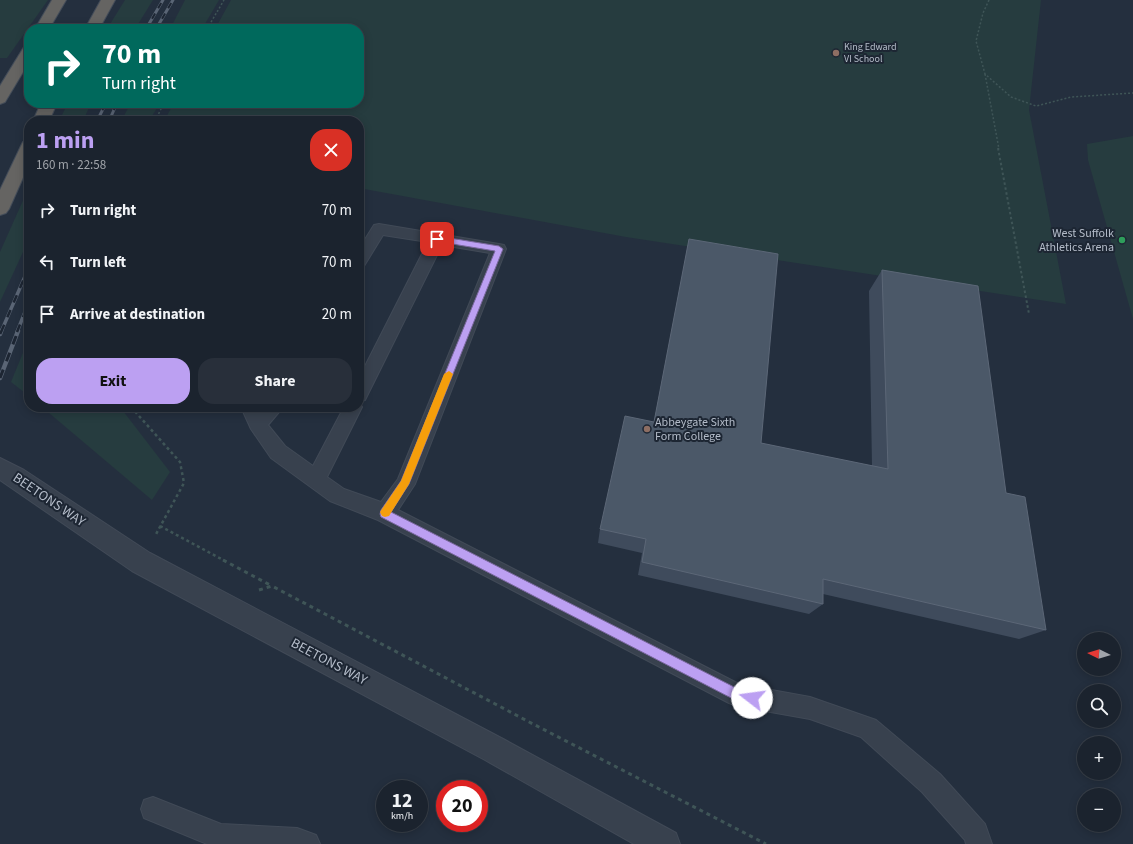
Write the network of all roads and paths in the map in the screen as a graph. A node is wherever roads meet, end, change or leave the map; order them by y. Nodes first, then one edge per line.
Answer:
1 (59, 0) edge
2 (108, 0) edge
3 (224, 0) edge
4 (989, 0) edge
5 (45, 24) edge
6 (95, 24) edge
7 (210, 24) edge
8 (24, 58) edge
9 (985, 74) junction
10 (1133, 93) edge
11 (0, 99) edge
12 (24, 157) edge
13 (0, 209) edge
14 (437, 239) junction
15 (364, 254) edge
16 (1029, 314) dead end
17 (364, 384) edge
18 (135, 412) edge
19 (350, 412) edge
20 (254, 416) edge
21 (0, 468) edge
22 (316, 479) junction
23 (385, 514) junction
24 (160, 526) junction
25 (141, 562) junction
26 (272, 586) junction
27 (218, 603) junction
28 (154, 809) dead end
29 (307, 844) edge
30 (665, 844) edge
31 (766, 844) edge
32 (979, 844) edge

1 - 5 highway
2 - 6 highway
3 - 7 path
4 - 9 path
8 - 11 highway
9 - 10 path
9 - 16 path
12 - 13 highway
14 - 15 lane
14 - 17 lane
14 - 23 lane
18 - 24 path
19 - 22 lane
20 - 22 lane
21 - 25 street, BEETONS WAY
22 - 23 lane
23 - 32 lane
24 - 25 path
24 - 26 path
25 - 27 street, BEETONS WAY
26 - 27 path
26 - 31 path
27 - 30 street, BEETONS WAY
28 - 29 lane

